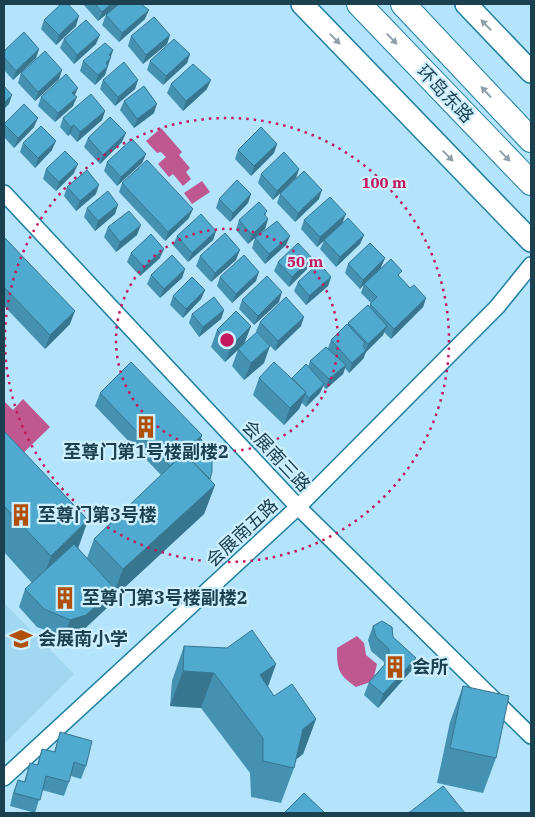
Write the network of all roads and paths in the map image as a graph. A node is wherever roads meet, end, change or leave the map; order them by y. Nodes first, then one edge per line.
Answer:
1 (302, 4) edge
2 (358, 4) edge
3 (403, 4) edge
4 (466, 4) edge
5 (531, 72) edge
6 (531, 140) edge
7 (531, 184) edge
8 (4, 193) edge
9 (531, 241) edge
10 (531, 265) edge
11 (298, 507) junction
12 (531, 736) edge
13 (4, 778) edge

1 -> 9 street
2 -> 7 main road, 环岛东路
6 -> 3 main road, 环岛东路
5 -> 4 street
8 - 11 street, 会展南三路
10 - 11 street, 会展南五路
11 - 12 street, 会展南三路
11 - 13 street, 会展南五路

